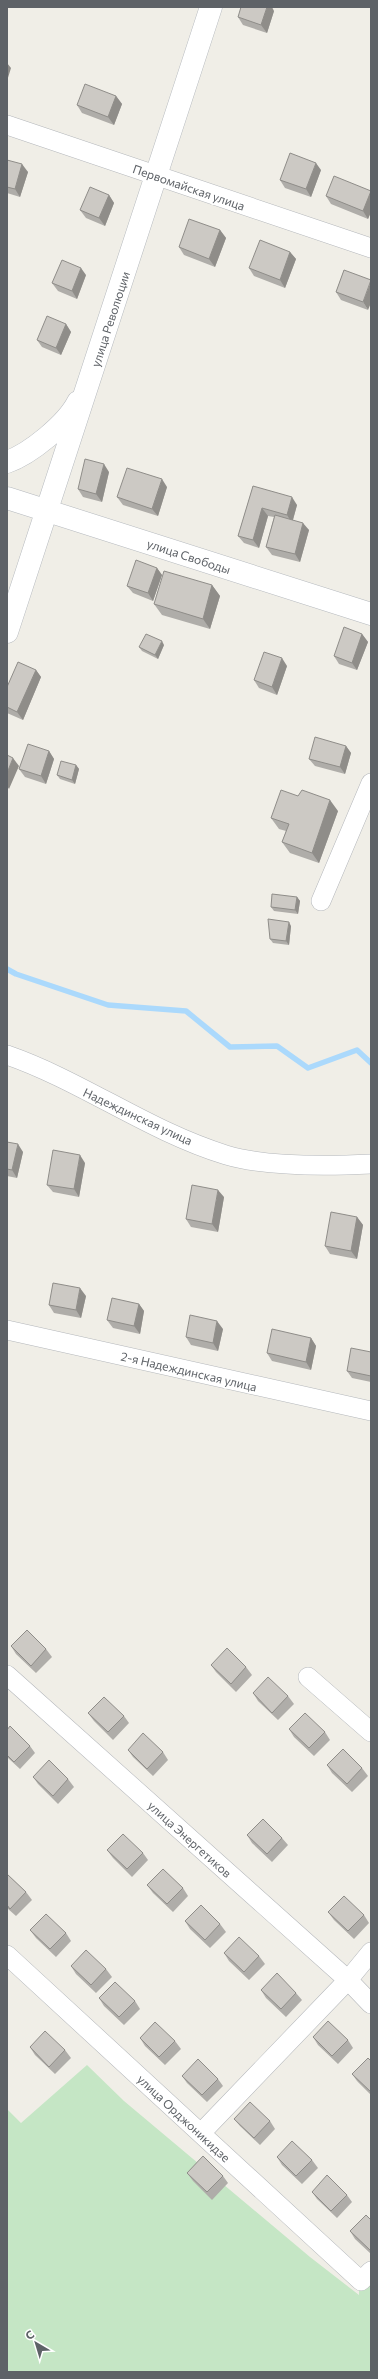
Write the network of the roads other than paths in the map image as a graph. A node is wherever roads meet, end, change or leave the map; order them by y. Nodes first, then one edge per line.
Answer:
1 (211, 7) edge
2 (7, 125) edge
3 (156, 176) junction
4 (371, 248) edge
5 (93, 370) junction
6 (7, 462) edge
7 (7, 498) edge
8 (47, 511) junction
9 (371, 614) edge
10 (7, 632) edge
11 (371, 783) edge
12 (321, 901) dead end
13 (7, 1055) edge
14 (371, 1164) edge
15 (7, 1330) edge
16 (371, 1411) edge
17 (7, 1675) edge
18 (308, 1677) dead end
19 (371, 1732) edge
20 (371, 1952) edge
21 (7, 1955) edge
22 (348, 1980) junction
23 (371, 2004) edge
24 (201, 2133) junction
25 (366, 2276) edge

1 - 3 main road, улица Революции
2 - 3 street, Первомайская улица
3 - 4 street, Первомайская улица
3 - 5 main road, улица Революции
5 - 6 main road
5 - 8 main road, улица Революции
7 - 8 main road, улица Свободы
8 - 9 main road, улица Свободы
8 - 10 main road, улица Революции
11 - 12 street
13 - 14 street, Надеждинская улица
15 - 16 street, 2-я Надеждинская улица
17 - 22 street, улица Энергетиков
18 - 19 street
20 - 22 street
21 - 24 street, улица Орджоникидзе
22 - 23 street, улица Энергетиков
22 - 24 street
24 - 25 street, улица Орджоникидзе

